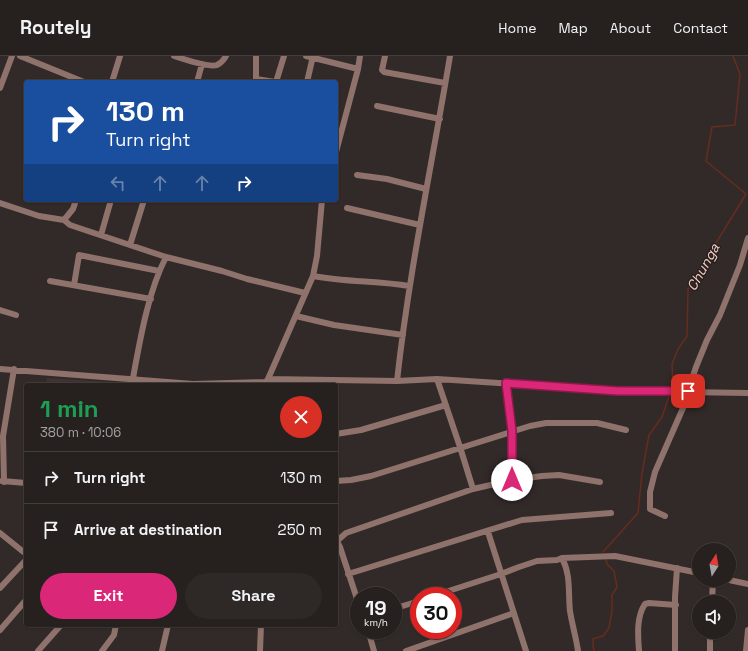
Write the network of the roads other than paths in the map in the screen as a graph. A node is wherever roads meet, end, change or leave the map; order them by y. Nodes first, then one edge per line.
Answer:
1 (12, 56) edge
2 (20, 56) edge
3 (120, 56) edge
4 (174, 56) edge
5 (226, 56) edge
6 (256, 56) edge
7 (284, 56) edge
8 (360, 56) edge
9 (385, 56) edge
10 (450, 56) edge
11 (311, 57) edge
12 (202, 64) junction
13 (358, 69) junction
14 (2, 78) edge
15 (79, 80) edge
16 (113, 80) edge
17 (198, 80) edge
18 (262, 80) edge
19 (276, 80) edge
20 (307, 80) edge
21 (445, 83) junction
22 (0, 88) edge
23 (377, 106) dead end
24 (440, 119) junction
25 (338, 122) edge
26 (344, 123) junction
27 (338, 145) edge
28 (357, 175) dead end
29 (426, 189) junction
30 (75, 202) edge
31 (110, 202) edge
32 (143, 202) edge
33 (322, 202) edge
34 (0, 203) edge
35 (346, 208) dead end
36 (64, 220) junction
37 (420, 225) junction
38 (101, 235) junction
39 (748, 238) edge
40 (130, 245) junction
41 (166, 257) junction
42 (159, 271) junction
43 (313, 276) junction
44 (50, 281) dead end
45 (74, 285) junction
46 (409, 286) junction
47 (305, 292) junction
48 (150, 299) junction
49 (0, 310) edge
50 (16, 315) dead end
51 (296, 316) junction
52 (403, 335) junction
53 (0, 369) edge
54 (14, 369) junction
55 (134, 378) junction
56 (437, 379) junction
57 (397, 381) junction
58 (266, 382) edge
59 (183, 383) edge
60 (230, 383) edge
61 (506, 383) junction
62 (689, 391) junction
63 (748, 393) edge
64 (446, 406) junction
65 (626, 430) dead end
66 (512, 431) junction
67 (338, 434) edge
68 (460, 447) junction
69 (338, 480) edge
70 (512, 480) junction
71 (2, 482) edge
72 (600, 482) dead end
73 (24, 483) edge
74 (473, 489) junction
75 (611, 513) dead end
76 (665, 516) dead end
77 (488, 532) junction
78 (0, 533) edge
79 (338, 540) edge
80 (338, 544) edge
81 (24, 552) edge
82 (562, 558) junction
83 (24, 562) edge
84 (677, 568) junction
85 (692, 571) edge
86 (348, 574) junction
87 (501, 574) junction
88 (736, 581) edge
89 (748, 584) edge
90 (353, 587) edge
91 (461, 587) edge
92 (0, 588) edge
93 (24, 602) edge
94 (676, 605) junction
95 (514, 613) junction
96 (59, 627) edge
97 (116, 627) edge
98 (168, 627) edge
99 (261, 627) edge
100 (0, 630) edge
101 (748, 630) edge
102 (462, 631) edge
103 (371, 639) edge
104 (439, 639) edge
105 (710, 639) edge
106 (38, 651) edge
107 (102, 651) edge
108 (162, 651) edge
109 (260, 651) edge
110 (374, 651) edge
111 (406, 651) edge
112 (526, 651) edge
113 (578, 651) edge
114 (639, 651) edge
115 (675, 651) edge
116 (710, 651) edge
117 (746, 651) edge

1 - 14 street
2 - 15 street
3 - 16 street
4 - 12 street
5 - 12 street
6 - 18 street
7 - 19 street
8 - 13 street
9 - 21 street
10 - 21 street
11 - 13 street
11 - 20 street
12 - 17 street
13 - 26 street
14 - 22 street
21 - 24 street
23 - 24 street
24 - 29 street
25 - 26 street
26 - 27 street
28 - 29 street
29 - 37 street
30 - 36 street
31 - 38 street
32 - 40 street
33 - 43 street
34 - 36 street
35 - 37 street
36 - 38 street
37 - 46 street
38 - 40 street
39 - 62 street
40 - 41 street
41 - 42 street
41 - 47 street
42 - 45 street
42 - 48 street
43 - 46 street
43 - 47 street
44 - 45 street
45 - 48 street
46 - 52 street
47 - 51 street
48 - 55 street
49 - 50 street
51 - 52 street
51 - 58 street
52 - 57 street
53 - 54 street
54 - 55 street
54 - 71 street
55 - 59 street
56 - 57 street
56 - 61 street
56 - 64 street
57 - 58 street
58 - 60 street
61 - 62 street
61 - 66 street
62 - 63 street
62 - 76 street
64 - 67 street
64 - 68 street
65 - 66 street
66 - 68 street
66 - 70 street
68 - 69 street
68 - 74 street
70 - 72 street
70 - 74 street
71 - 73 street
74 - 79 street
75 - 77 street
77 - 86 street
77 - 87 street
78 - 81 street
80 - 86 street
82 - 84 street
82 - 87 street
82 - 113 street
83 - 92 street
84 - 85 street
84 - 94 street
86 - 90 street
87 - 91 street
87 - 95 street
88 - 89 street
93 - 100 street
94 - 114 street
94 - 115 street
95 - 102 street
95 - 112 street
96 - 106 street
97 - 107 street
98 - 108 street
99 - 109 street
101 - 117 street
103 - 110 street
104 - 111 street
105 - 116 street

